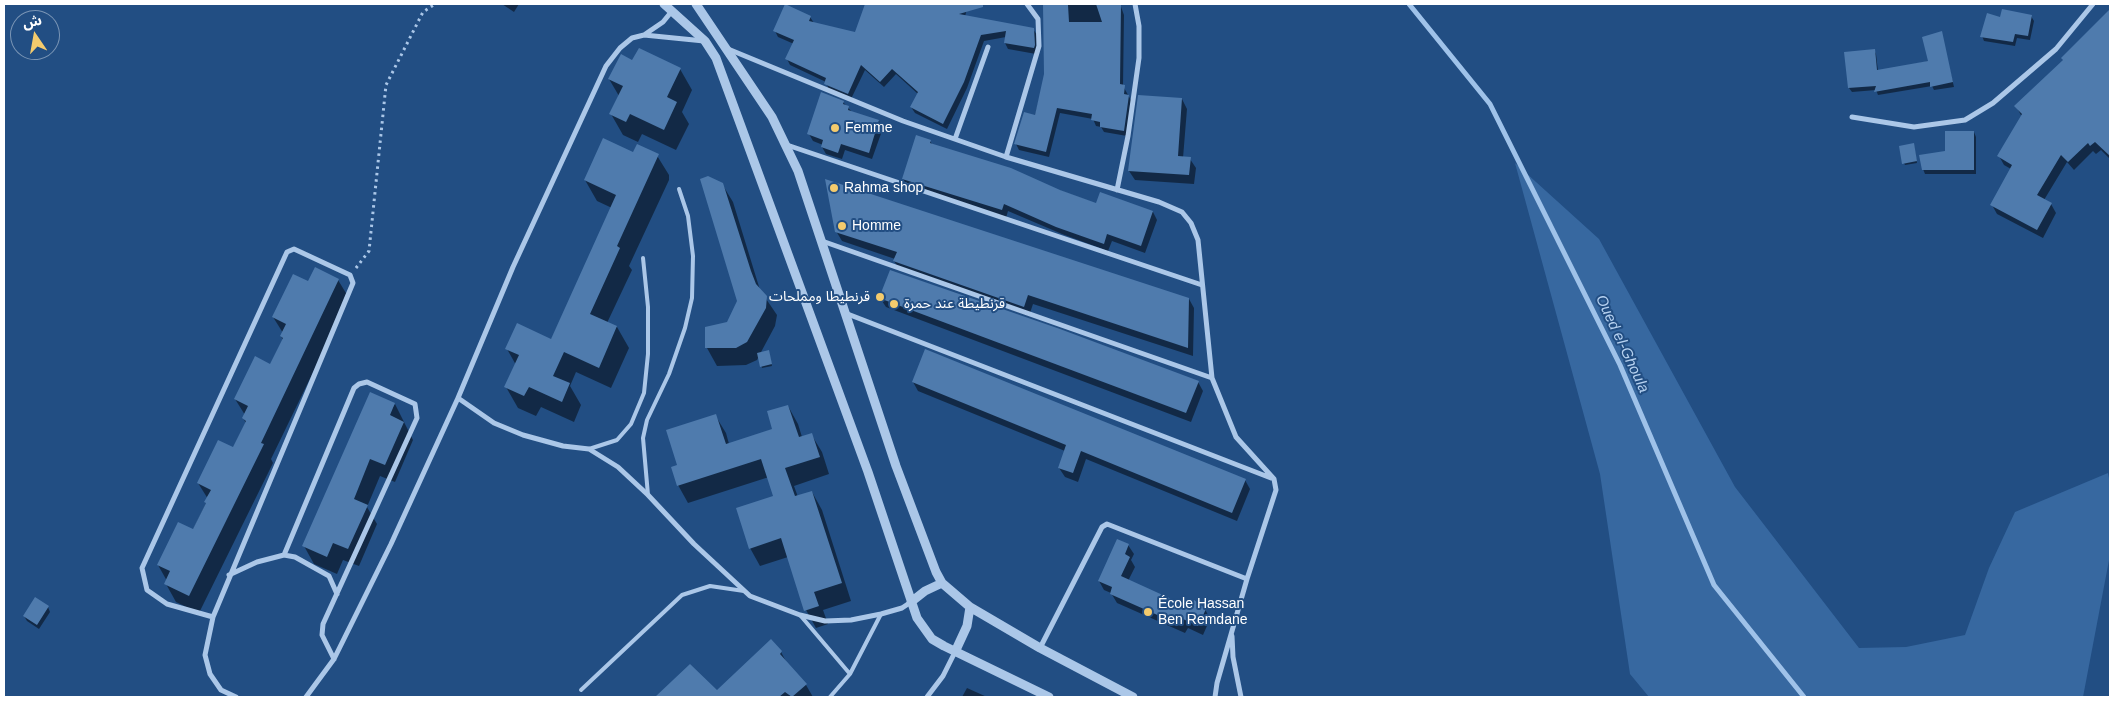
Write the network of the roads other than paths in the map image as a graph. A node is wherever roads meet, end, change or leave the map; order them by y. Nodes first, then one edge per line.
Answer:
1 (664, 4) edge
2 (696, 4) edge
3 (1028, 4) edge
4 (1135, 4) edge
5 (2093, 4) edge
6 (672, 11) junction
7 (644, 35) junction
8 (705, 41) junction
9 (988, 47) dead end
10 (725, 48) junction
11 (1852, 117) dead end
12 (955, 139) junction
13 (787, 145) junction
14 (1006, 157) junction
15 (679, 189) dead end
16 (1117, 190) junction
17 (822, 241) junction
18 (643, 258) dead end
19 (1202, 285) junction
20 (845, 313) junction
21 (1212, 378) junction
22 (458, 398) junction
23 (589, 449) junction
24 (1274, 479) junction
25 (648, 495) junction
26 (284, 555) junction
27 (229, 575) junction
28 (1246, 579) junction
29 (942, 583) junction
30 (745, 591) junction
31 (337, 594) junction
32 (911, 602) junction
33 (970, 607) junction
34 (881, 614) junction
35 (800, 615) junction
36 (213, 617) junction
37 (1232, 632) junction
38 (1040, 648) junction
39 (955, 652) junction
40 (334, 659) junction
41 (850, 674) junction
42 (581, 690) dead end
43 (236, 697) edge
44 (306, 697) edge
45 (830, 697) edge
46 (927, 697) edge
47 (1049, 697) edge
48 (1133, 697) edge
49 (1215, 697) edge
50 (1241, 697) edge

1 - 6 street
2 - 10 street
3 - 14 street
4 - 16 street
5 - 11 street
6 - 7 street
6 - 8 street
7 - 8 street
7 - 22 street
8 - 32 street
9 - 12 street
10 - 12 street
10 - 13 street
12 - 14 street
13 - 17 street
13 - 19 street
14 - 16 street
15 - 25 lane
16 - 19 street
17 - 20 street
17 - 21 street
18 - 23 lane
19 - 21 street
20 - 24 street
20 - 29 street
21 - 24 street
22 - 23 street
22 - 40 street
23 - 25 street
24 - 28 street
25 - 30 street
26 - 27 street
26 - 31 street
26 - 31 street
27 - 36 street
27 - 36 street
28 - 37 street
28 - 38 street
29 - 32 street
29 - 33 street
30 - 35 street
30 - 42 lane
31 - 40 street
32 - 34 street
32 - 39 street
33 - 38 street
33 - 39 street
34 - 35 street
34 - 41 lane
35 - 41 lane
36 - 43 street
37 - 49 street
37 - 50 street
38 - 48 street
39 - 46 street
39 - 47 street
40 - 44 street
41 - 45 lane

